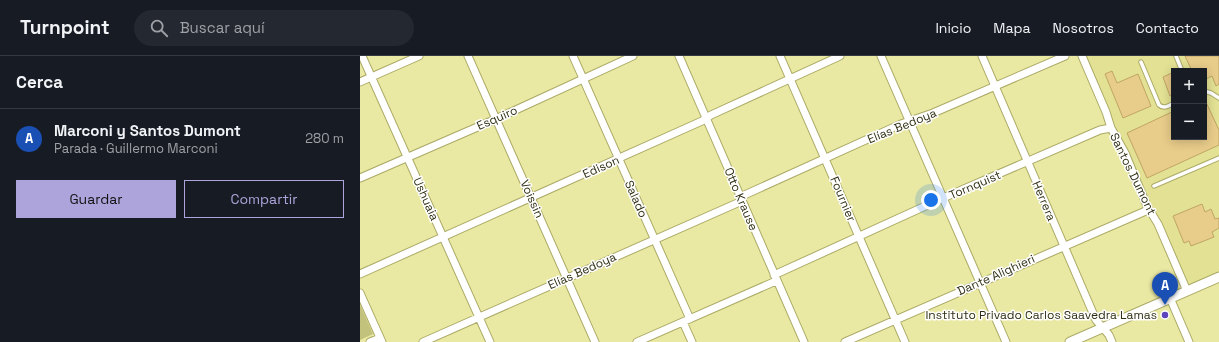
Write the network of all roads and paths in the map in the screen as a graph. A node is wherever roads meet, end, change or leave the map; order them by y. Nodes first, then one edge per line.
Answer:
1 (362, 56) edge
2 (419, 56) edge
3 (468, 56) edge
4 (573, 56) edge
5 (633, 56) edge
6 (679, 56) edge
7 (780, 56) edge
8 (840, 56) edge
9 (881, 56) edge
10 (982, 56) edge
11 (1065, 56) edge
12 (1082, 56) edge
13 (1176, 56) edge
14 (1142, 62) dead end
15 (1181, 68) edge
16 (372, 77) junction
17 (790, 78) junction
18 (583, 79) junction
19 (360, 82) edge
20 (996, 86) junction
21 (1207, 92) edge
22 (1219, 98) edge
23 (1172, 104) edge
24 (706, 118) junction
25 (496, 119) junction
26 (910, 122) junction
27 (1111, 128) junction
28 (407, 157) junction
29 (825, 158) junction
30 (1219, 158) edge
31 (618, 159) junction
32 (1028, 162) junction
33 (360, 178) edge
34 (1154, 186) dead end
35 (531, 198) junction
36 (943, 198) junction
37 (741, 199) junction
38 (1148, 210) junction
39 (858, 237) junction
40 (443, 238) junction
41 (654, 239) junction
42 (1064, 246) junction
43 (360, 274) edge
44 (1219, 277) edge
45 (566, 278) junction
46 (775, 278) junction
47 (980, 283) junction
48 (1187, 291) junction
49 (360, 293) edge
50 (1170, 298) junction
51 (478, 318) junction
52 (895, 320) junction
53 (686, 321) junction
54 (1102, 328) junction
55 (381, 340) edge
56 (370, 342) edge
57 (423, 342) edge
58 (490, 342) edge
59 (595, 342) edge
60 (638, 342) edge
61 (692, 342) edge
62 (804, 342) edge
63 (845, 342) edge
64 (905, 342) edge
65 (1006, 342) edge
66 (1070, 342) edge
67 (1112, 342) edge
68 (1189, 342) edge

1 - 16 street, Ushuaia
2 - 16 street
3 - 25 street, Voissin
4 - 18 street, Salado
5 - 18 street, Esquiro
6 - 24 street, Otto Krause
7 - 17 street, Fournier
8 - 17 street, Edison
9 - 26 street
10 - 20 street, Herrera
11 - 20 street, Elías Bedoya
12 - 27 street, Santos Dumont
13 - 15 lane
14 - 23 lane
16 - 19 street
16 - 28 street, Ushuaia
17 - 24 street, Edison
17 - 29 street, Fournier
18 - 25 street, Esquiro
18 - 31 street, Salado
20 - 26 street, Elías Bedoya
20 - 32 street, Herrera
21 - 22 lane
24 - 31 street, Edison
24 - 37 street, Otto Krause
25 - 28 street, Esquiro
25 - 35 street, Voissin
26 - 29 street, Elías Bedoya
26 - 36 street
27 - 32 street, Tornquist
27 - 38 street, Santos Dumont
28 - 33 street, Esquiro
28 - 40 street, Ushuaia
29 - 37 street, Elías Bedoya
29 - 39 street, Fournier
30 - 34 lane
31 - 35 street, Edison
31 - 41 street, Salado
32 - 36 street, Tornquist
32 - 42 street, Herrera
35 - 40 street, Edison
35 - 45 street, Voissin
36 - 39 street, Tornquist
36 - 47 street
37 - 41 street, Elías Bedoya
37 - 46 street, Otto Krause
38 - 42 street, Dante Alighieri
38 - 48 street, Santos Dumont
39 - 46 street, Tornquist
39 - 52 street, Fournier
40 - 43 street, Edison
40 - 51 street, Ushuaia
41 - 45 street, Elías Bedoya
41 - 53 street, Salado
42 - 47 street, Dante Alighieri
42 - 54 street, Herrera
44 - 48 street
45 - 51 street, Elías Bedoya
45 - 59 street, Voissin
46 - 53 street, Tornquist
46 - 62 street, Otto Krause
47 - 52 street, Dante Alighieri
47 - 65 street
48 - 50 street
49 - 55 street
50 - 54 street
50 - 68 street
51 - 57 street, Elías Bedoya
51 - 58 street, Ushuaia
52 - 63 street, Dante Alighieri
52 - 64 street, Fournier
53 - 60 street, Tornquist
53 - 61 street, Salado
54 - 66 street
54 - 67 street, Herrera
55 - 56 street

